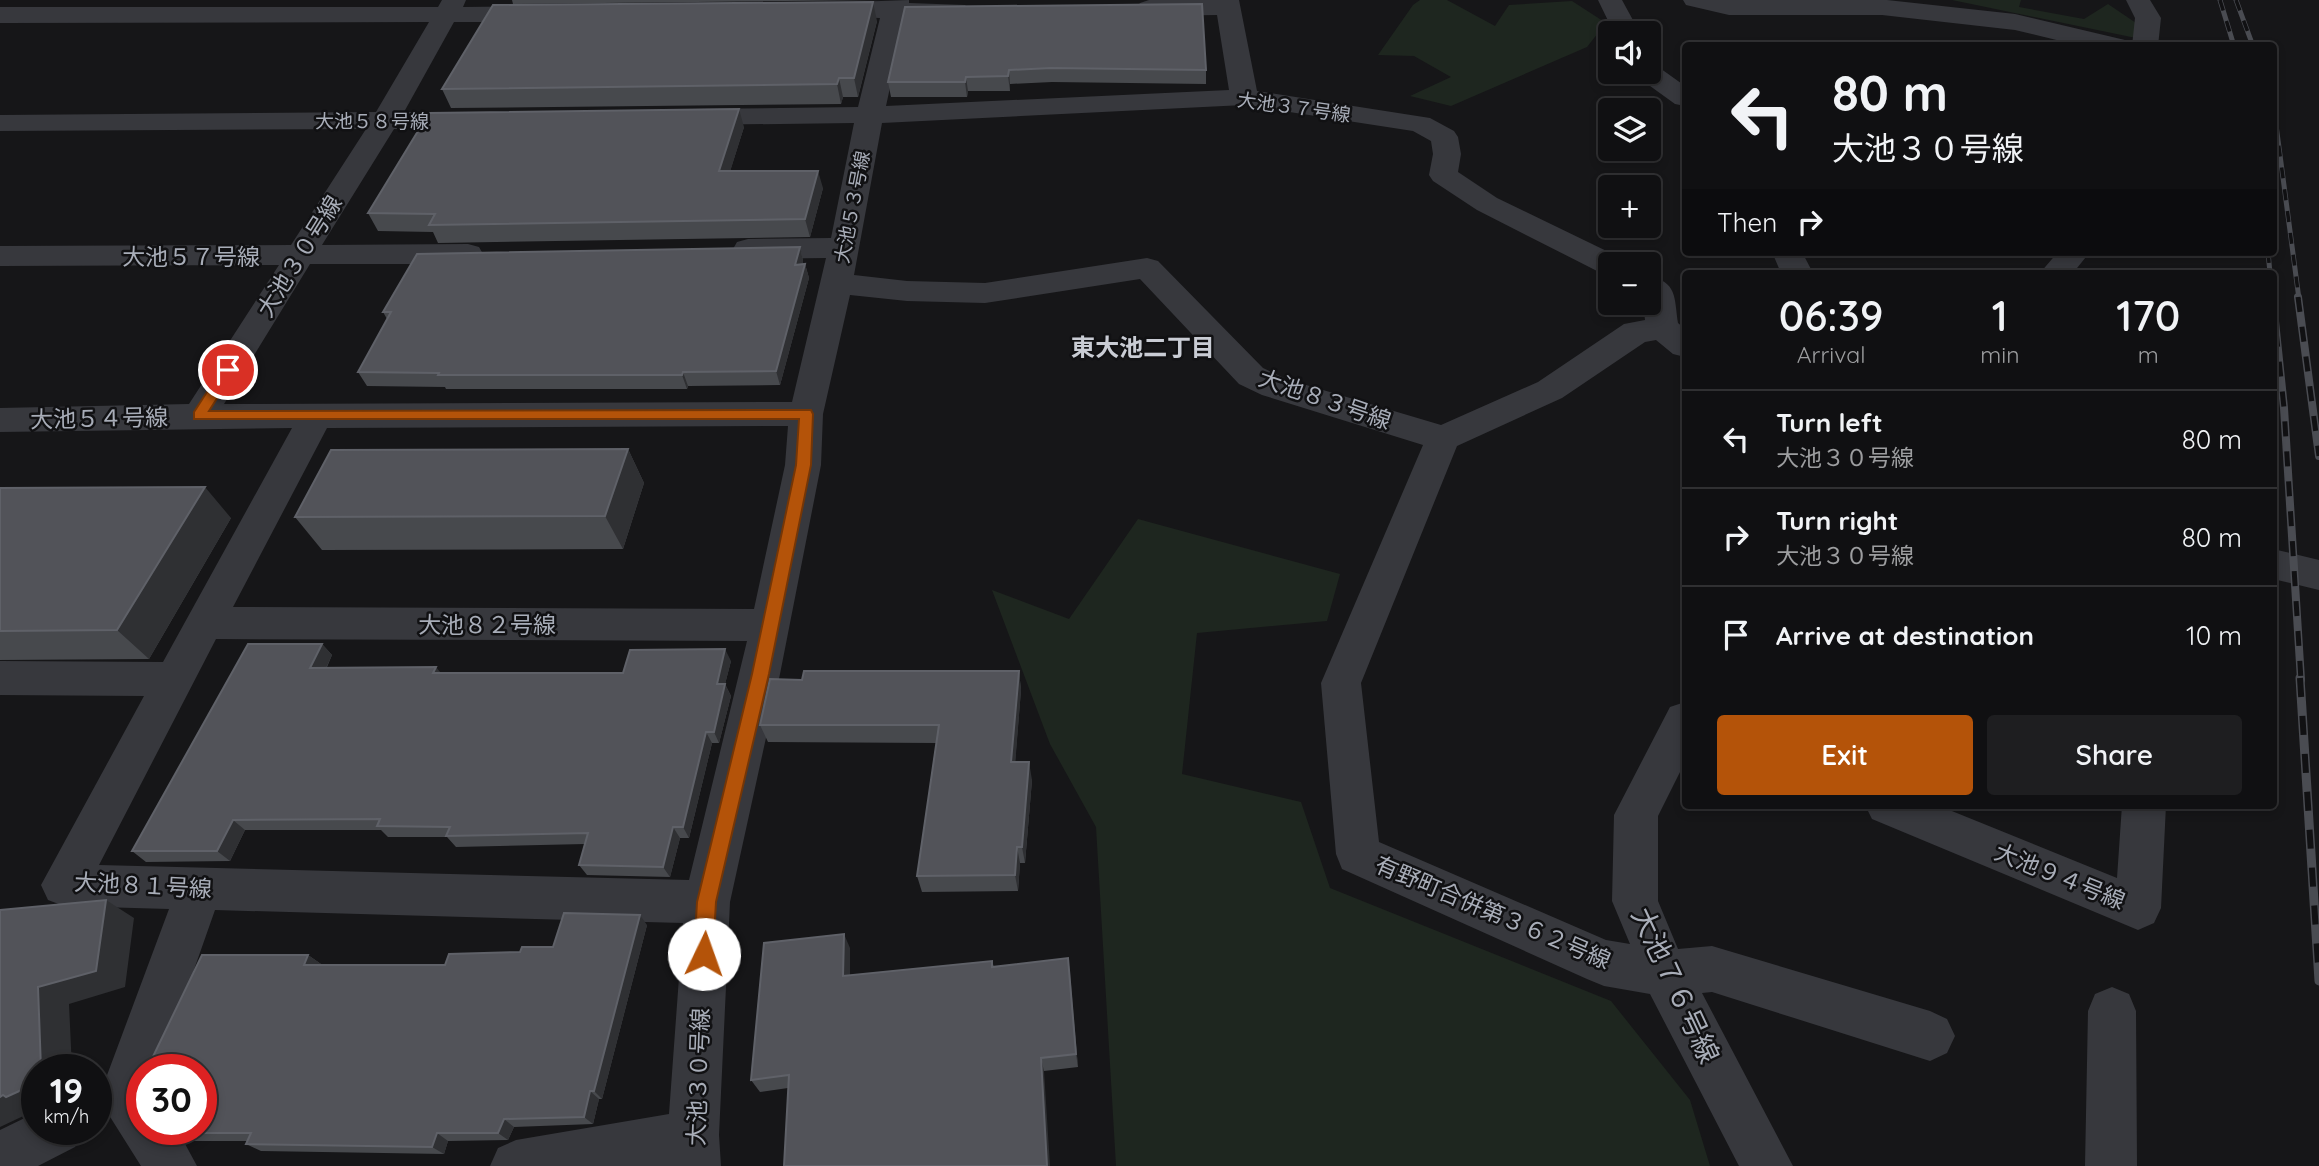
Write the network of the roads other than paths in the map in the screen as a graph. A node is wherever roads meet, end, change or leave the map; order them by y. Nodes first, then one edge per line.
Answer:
1 (1610, 0) edge
2 (1695, 0) edge
3 (2138, 0) edge
4 (1227, 3) edge
5 (896, 5) edge
6 (449, 7) edge
7 (1131, 8) edge
8 (978, 10) edge
9 (800, 12) edge
10 (568, 14) edge
11 (0, 15) edge
12 (1621, 21) edge
13 (2099, 42) edge
14 (2145, 42) edge
15 (1661, 81) edge
16 (1682, 96) edge
17 (1244, 97) junction
18 (870, 116) junction
19 (662, 118) edge
20 (496, 120) edge
21 (385, 121) junction
22 (0, 122) edge
23 (844, 248) junction
24 (719, 250) edge
25 (495, 253) edge
26 (0, 256) edge
27 (2072, 256) edge
28 (299, 257) junction
29 (1598, 259) edge
30 (2059, 270) edge
31 (837, 283) junction
32 (1661, 301) edge
33 (1674, 337) edge
34 (806, 414) junction
35 (316, 415) junction
36 (199, 416) junction
37 (0, 420) edge
38 (1443, 438) junction
39 (2277, 565) edge
40 (2319, 575) edge
41 (205, 623) junction
42 (770, 625) junction
43 (0, 678) edge
44 (174, 678) junction
45 (1682, 727) edge
46 (1897, 809) edge
47 (2144, 809) edge
48 (200, 888) junction
49 (707, 902) junction
50 (1665, 973) junction
51 (2112, 1011) dead end
52 (1930, 1035) dead end
53 (146, 1054) edge
54 (26, 1145) edge
55 (154, 1145) edge
56 (694, 1150) edge
57 (0, 1158) edge
58 (171, 1166) edge
59 (516, 1166) edge
60 (1767, 1166) edge
61 (2112, 1166) edge

1 - 12 street
2 - 13 street
3 - 14 street
4 - 7 street
4 - 17 street
5 - 8 street
5 - 9 street
5 - 18 street, 大池５３号線
6 - 10 street
6 - 11 street
6 - 21 street, 大池３０号線
15 - 16 street
17 - 18 street, 大池３７号線
17 - 29 street, 大池３７号線
18 - 19 street
18 - 23 street, 大池５３号線
20 - 21 street, 大池５８号線
21 - 22 street, 大池５８号線
21 - 28 street, 大池３０号線
23 - 24 street
23 - 31 street, 大池５３号線
25 - 28 street, 大池５７号線
26 - 28 street, 大池５７号線
27 - 30 street
28 - 36 street, 大池３０号線
31 - 34 street, 大池５３号線
31 - 38 street, 大池８３号線
32 - 33 street
33 - 38 street
34 - 35 street
34 - 42 street, 大池３０号線
35 - 36 street
35 - 41 street, 大池８１号線
36 - 37 street, 大池５４号線
38 - 50 street, 有野町合併第３６２号線
39 - 40 street
41 - 42 street, 大池８２号線
41 - 44 street, 大池８１号線
42 - 49 street, 大池３０号線
43 - 44 street
44 - 48 street, 大池８１号線
45 - 50 street, 大池７６号線
46 - 47 street, 大池９４号線
48 - 49 street, 大池８１号線
48 - 53 street
49 - 56 street, 大池３０号線
50 - 52 street, 有野町合併第３６２号線
50 - 60 street, 大池７６号線
51 - 61 street
54 - 57 street
55 - 58 street
56 - 59 street

